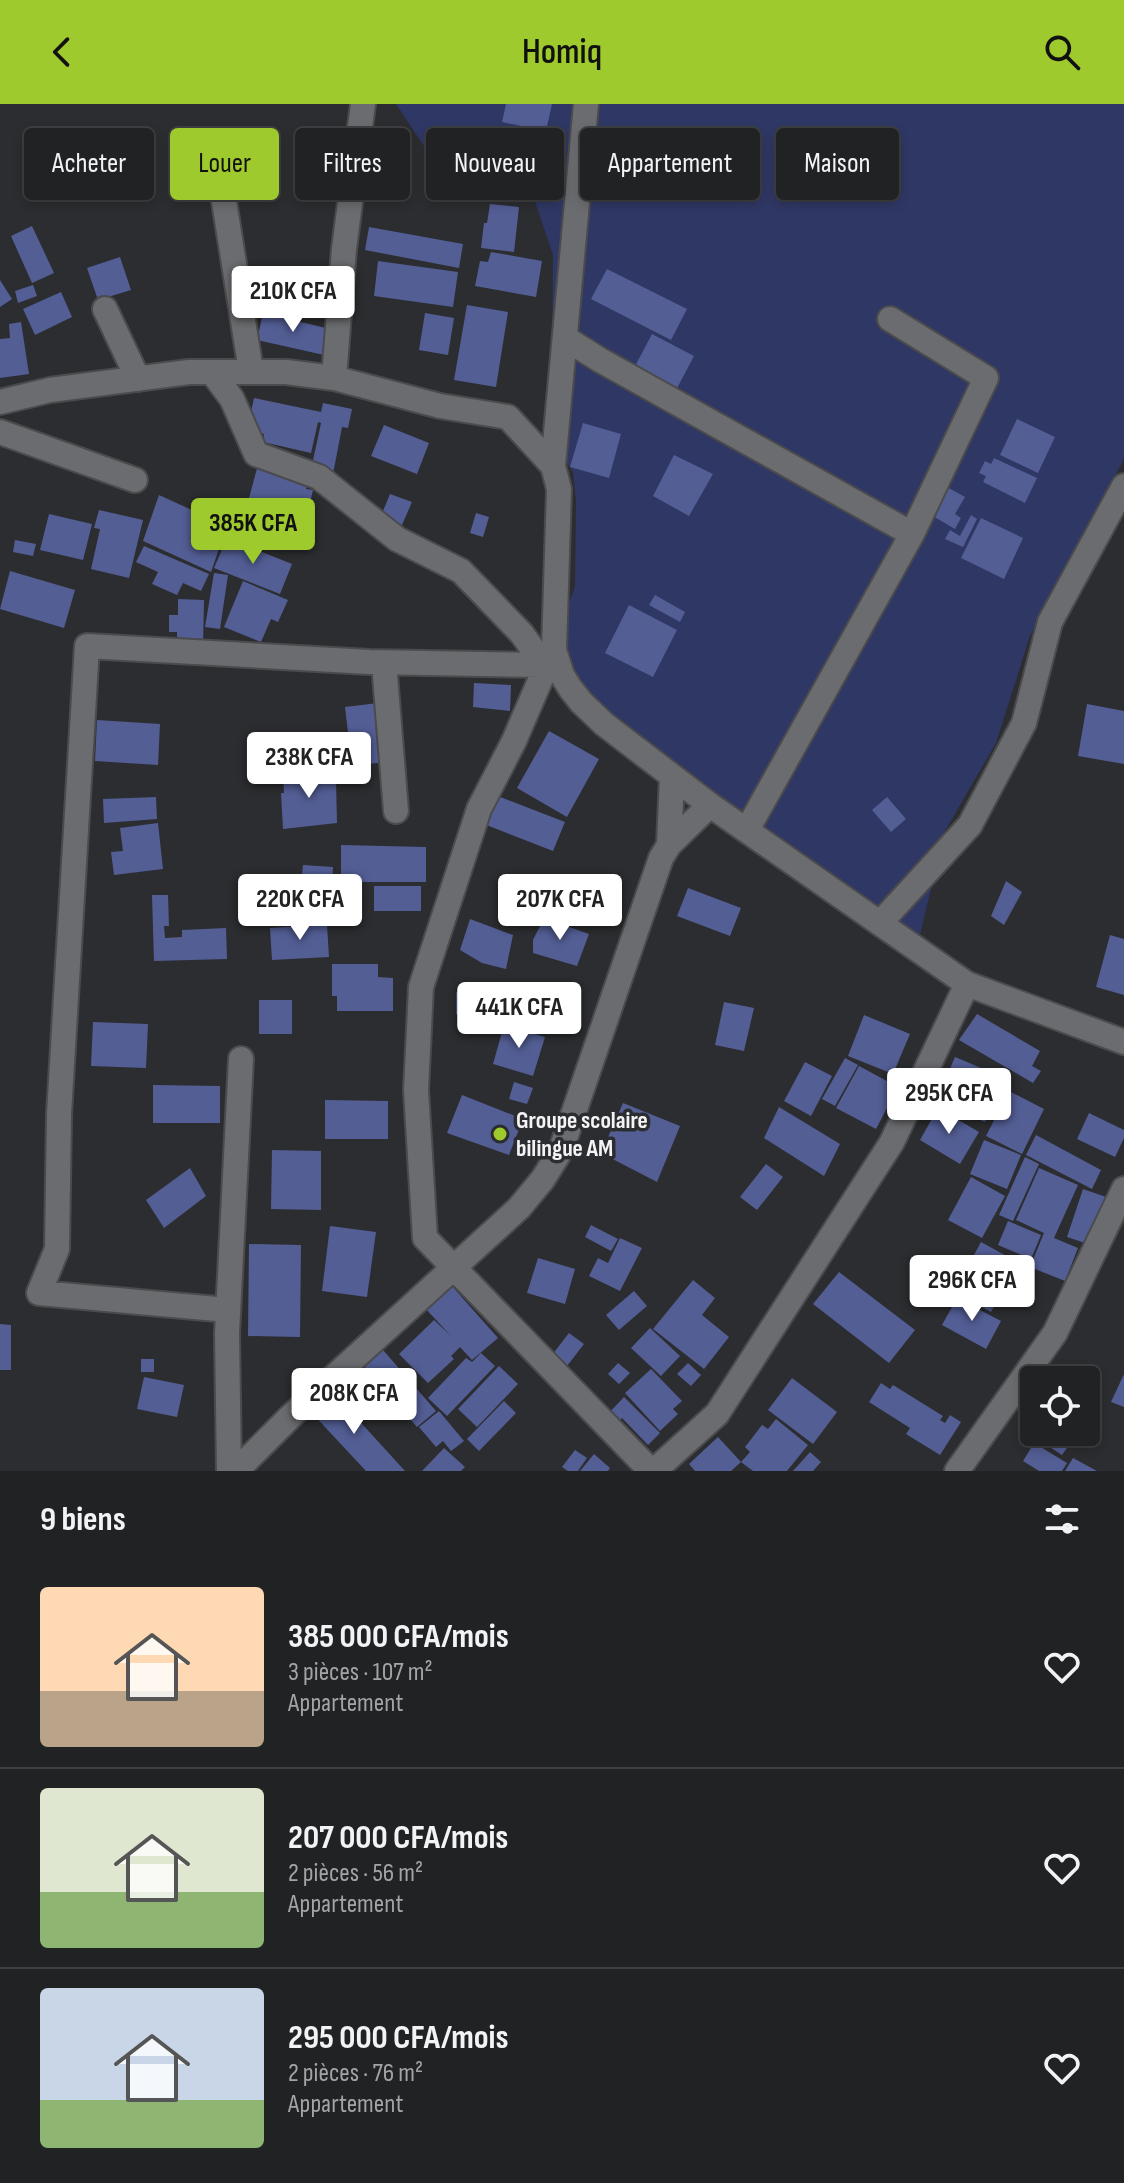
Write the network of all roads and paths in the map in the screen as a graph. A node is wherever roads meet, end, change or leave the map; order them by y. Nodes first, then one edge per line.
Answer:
1 (363, 104) edge
2 (586, 104) edge
3 (224, 201) dead end
4 (105, 309) dead end
5 (890, 319) dead end
6 (565, 338) junction
7 (251, 371) junction
8 (212, 372) junction
9 (334, 378) junction
10 (138, 379) junction
11 (0, 402) edge
12 (0, 432) edge
13 (553, 466) junction
14 (135, 480) dead end
15 (1124, 486) edge
16 (912, 534) junction
17 (549, 658) junction
18 (384, 663) junction
19 (672, 777) junction
20 (710, 805) junction
21 (396, 811) dead end
22 (747, 830) junction
23 (669, 845) junction
24 (881, 922) junction
25 (967, 984) junction
26 (1124, 1042) edge
27 (241, 1059) dead end
28 (1124, 1189) edge
29 (453, 1267) junction
30 (228, 1310) junction
31 (229, 1471) edge
32 (236, 1471) edge
33 (653, 1471) edge
34 (957, 1471) edge

1 - 9 street
2 - 6 street
3 - 7 street
4 - 10 street
5 - 16 street
6 - 13 street
6 - 16 street
7 - 8 street
7 - 9 street
8 - 10 street
8 - 17 street
9 - 13 street
10 - 11 street
12 - 14 street
13 - 17 street
15 - 24 street
16 - 22 street
17 - 18 street
17 - 19 street
17 - 29 street
18 - 21 street
18 - 30 street
19 - 20 street
19 - 23 street
20 - 22 street
20 - 23 street
22 - 24 street
23 - 29 street
24 - 25 street
25 - 26 street
25 - 33 street
27 - 30 street
28 - 34 street
29 - 32 street
29 - 33 street
30 - 31 street

